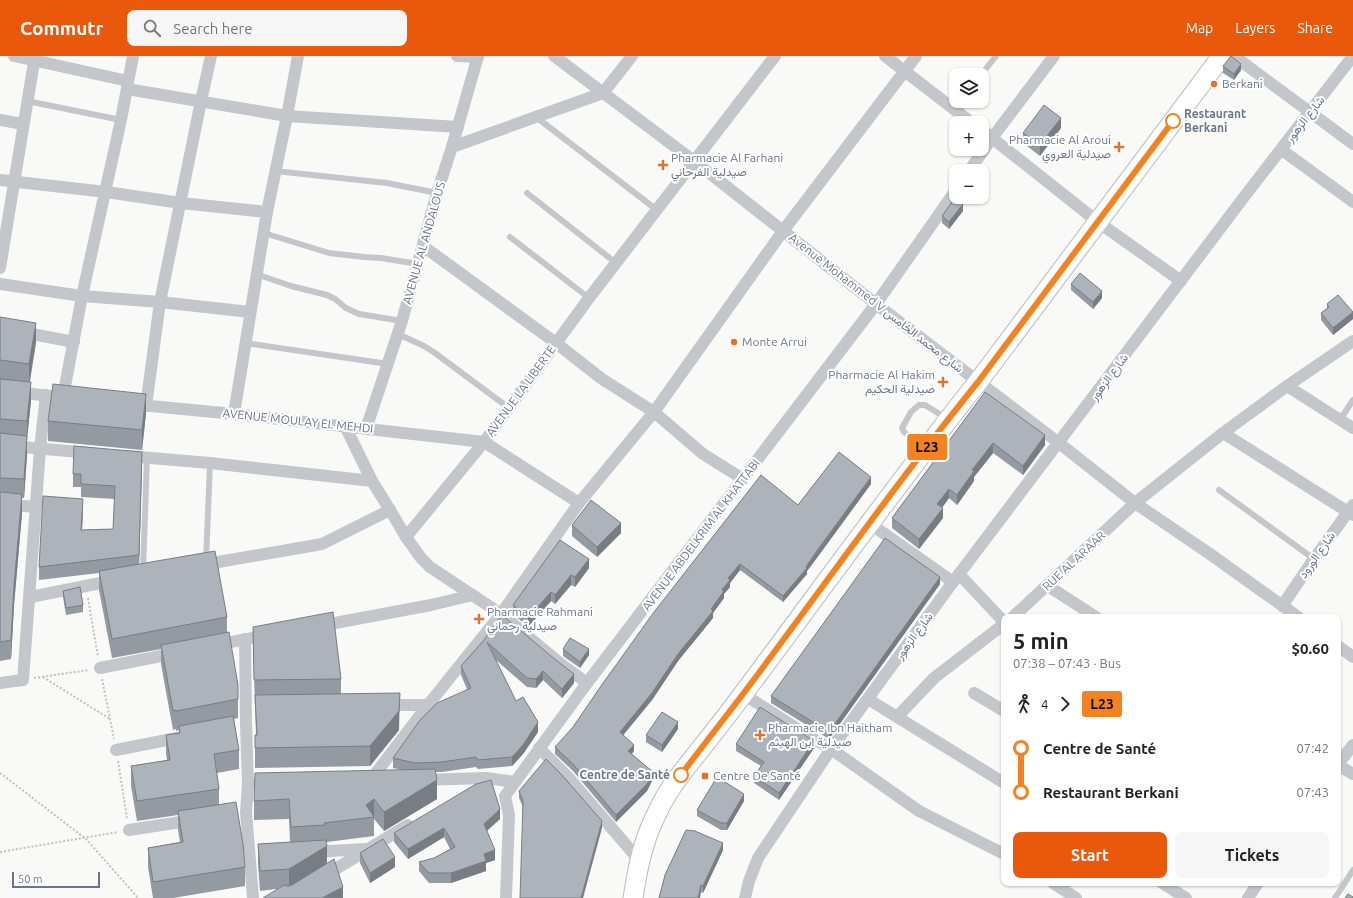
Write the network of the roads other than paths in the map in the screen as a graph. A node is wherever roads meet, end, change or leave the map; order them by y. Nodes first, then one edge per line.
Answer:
1 (14, 56) edge
2 (133, 56) edge
3 (211, 56) edge
4 (298, 56) edge
5 (457, 56) edge
6 (478, 56) edge
7 (554, 56) edge
8 (632, 56) edge
9 (775, 56) edge
10 (885, 56) edge
11 (916, 56) edge
12 (996, 56) edge
13 (1054, 56) edge
14 (1234, 56) edge
15 (1353, 56) edge
16 (34, 58) edge
17 (1214, 59) edge
18 (987, 68) edge
19 (904, 71) junction
20 (127, 85) junction
21 (603, 93) junction
22 (949, 99) edge
23 (27, 101) junction
24 (201, 101) junction
25 (960, 108) edge
26 (1310, 113) junction
27 (287, 116) junction
28 (967, 116) edge
29 (536, 117) junction
30 (0, 120) edge
31 (121, 120) junction
32 (23, 124) junction
33 (458, 127) junction
34 (989, 136) edge
35 (992, 138) junction
36 (1353, 144) edge
37 (452, 147) junction
38 (1282, 150) junction
39 (694, 161) junction
40 (974, 164) edge
41 (275, 171) junction
42 (0, 180) edge
43 (14, 182) junction
44 (106, 192) junction
45 (437, 193) junction
46 (527, 193) dead end
47 (949, 200) edge
48 (1353, 202) edge
49 (181, 203) junction
50 (657, 210) junction
51 (267, 212) junction
52 (1098, 222) junction
53 (783, 231) junction
54 (264, 233) junction
55 (510, 237) dead end
56 (423, 246) junction
57 (616, 263) junction
58 (418, 264) junction
59 (0, 268) edge
60 (256, 274) junction
61 (1181, 281) junction
62 (0, 284) edge
63 (82, 296) junction
64 (589, 298) junction
65 (160, 302) junction
66 (876, 304) junction
67 (250, 312) junction
68 (402, 321) junction
69 (0, 328) edge
70 (398, 334) junction
71 (1353, 341) edge
72 (74, 342) junction
73 (245, 343) junction
74 (556, 343) junction
75 (388, 364) junction
76 (978, 382) junction
77 (1287, 386) junction
78 (0, 390) edge
79 (46, 395) junction
80 (63, 398) junction
81 (78, 399) edge
82 (1353, 400) edge
83 (116, 403) edge
84 (146, 406) junction
85 (509, 408) junction
86 (654, 412) junction
87 (234, 414) junction
88 (948, 419) junction
89 (1340, 420) junction
90 (344, 426) junction
91 (1353, 428) edge
92 (366, 429) junction
93 (1223, 433) junction
94 (484, 442) junction
95 (1059, 443) junction
96 (0, 445) edge
97 (40, 448) junction
98 (925, 449) junction
99 (102, 454) edge
100 (117, 455) edge
101 (147, 458) junction
102 (210, 463) junction
103 (743, 479) junction
104 (372, 481) junction
105 (1219, 490) dead end
106 (579, 503) junction
107 (0, 504) edge
108 (1135, 504) junction
109 (36, 507) junction
110 (390, 510) junction
111 (1351, 511) edge
112 (869, 523) junction
113 (406, 537) junction
114 (1314, 559) junction
115 (206, 564) junction
116 (190, 567) edge
117 (140, 575) joint
118 (956, 578) junction
119 (1048, 586) junction
120 (473, 595) junction
121 (30, 597) junction
122 (1282, 606) junction
123 (501, 614) junction
124 (1016, 614) edge
125 (1091, 614) edge
126 (1294, 614) edge
127 (1001, 626) edge
128 (307, 628) edge
129 (1001, 629) edge
130 (276, 634) edge
131 (245, 640) junction
132 (207, 647) edge
133 (1341, 648) edge
134 (184, 651) edge
135 (1353, 657) edge
136 (100, 668) road end
137 (0, 683) edge
138 (587, 683) junction
139 (974, 693) dead end
140 (743, 694) junction
141 (868, 699) junction
142 (428, 705) junction
143 (373, 706) edge
144 (1001, 709) edge
145 (897, 717) junction
146 (192, 735) edge
147 (1353, 745) edge
148 (539, 748) junction
149 (831, 749) junction
150 (116, 750) road end
151 (1341, 761) edge
152 (1341, 767) edge
153 (1353, 774) edge
154 (486, 778) junction
155 (385, 781) edge
156 (408, 781) edge
157 (1001, 781) edge
158 (354, 782) edge
159 (370, 782) junction
160 (514, 782) junction
161 (286, 783) edge
162 (248, 784) junction
163 (466, 790) edge
164 (246, 812) junction
165 (231, 814) edge
166 (207, 818) edge
167 (420, 818) edge
168 (129, 830) road end
169 (368, 849) junction
170 (1001, 852) edge
171 (297, 853) edge
172 (639, 860) junction
173 (1353, 870) edge
174 (314, 882) edge
175 (1058, 886) edge
176 (1167, 886) edge
177 (1256, 886) edge
178 (253, 898) edge
179 (506, 898) edge
180 (633, 898) edge
181 (745, 898) edge
182 (1076, 898) edge
183 (1186, 898) edge
184 (1248, 898) edge
185 (1335, 898) edge

1 - 16 street
2 - 20 street
3 - 24 street
4 - 27 street
5 - 6 street
6 - 33 street, AVENUE AL ANDALOUS
7 - 21 street, Avenue Mohammed V شارع محمد الخامس
8 - 21 street
9 - 39 street, AVENUE LA LIBERTE
10 - 19 street
11 - 19 street
12 - 18 lane
13 - 35 street
14 - 26 street
15 - 26 street, شارع الزهور
16 - 20 street
16 - 23 street
17 - 52 main road
19 - 22 street
19 - 53 street
20 - 24 street
20 - 31 street
21 - 29 street
21 - 39 street, Avenue Mohammed V شارع محمد الخامس
23 - 31 lane
23 - 32 street
24 - 27 street
24 - 49 street
25 - 28 street
26 - 36 street
26 - 38 street, شارع الزهور
27 - 33 street
27 - 41 street
29 - 37 street
29 - 50 lane
30 - 32 street
31 - 44 street
32 - 43 street
33 - 37 street, AVENUE AL ANDALOUS
34 - 35 street
35 - 40 street
35 - 52 street
37 - 45 street, AVENUE AL ANDALOUS
38 - 48 street
38 - 61 street, شارع الزهور
39 - 50 street, AVENUE LA LIBERTE
39 - 53 street, Avenue Mohammed V شارع محمد الخامس
41 - 45 lane
41 - 51 street
42 - 43 street
43 - 44 street
43 - 59 street
44 - 49 street
44 - 63 street
45 - 56 street, AVENUE AL ANDALOUS
46 - 57 lane
47 - 66 street, AVENUE ABDELKRIM AL KHATTABI
49 - 51 street
49 - 65 street
50 - 57 street, AVENUE LA LIBERTE
51 - 54 street
52 - 61 street
52 - 76 main road
53 - 66 street, Avenue Mohammed V شارع محمد الخامس
53 - 86 street
54 - 58 lane
54 - 60 street
55 - 64 lane
56 - 58 street, AVENUE AL ANDALOUS
56 - 74 street
57 - 64 street, AVENUE LA LIBERTE
58 - 68 street, AVENUE AL ANDALOUS
60 - 67 street
60 - 68 lane
61 - 95 street, شارع الزهور
62 - 63 street
63 - 65 street
63 - 72 street
64 - 74 street, AVENUE LA LIBERTE
65 - 67 street
65 - 84 street
66 - 76 street, Avenue Mohammed V شارع محمد الخامس
66 - 103 street, AVENUE ABDELKRIM AL KHATTABI
67 - 73 street
68 - 70 street, AVENUE AL ANDALOUS
69 - 72 street
70 - 75 street, AVENUE AL ANDALOUS
70 - 85 lane
71 - 77 street, RUE AL ARAAR
72 - 80 street
73 - 75 lane
73 - 87 street
74 - 85 street, AVENUE LA LIBERTE
74 - 86 street
75 - 92 street, AVENUE AL ANDALOUS
76 - 88 main road
76 - 95 street, Avenue Mohammed V شارع محمد الخامس
77 - 89 street
77 - 93 street, RUE AL ARAAR
78 - 79 street
79 - 80 street
79 - 97 street
80 - 81 street
82 - 89 lane
83 - 84 street, AVENUE MOULAY EL MEHDI
84 - 87 street, AVENUE MOULAY EL MEHDI
85 - 94 street, AVENUE LA LIBERTE
86 - 103 street
86 - 106 street
87 - 90 street, AVENUE MOULAY EL MEHDI
88 - 98 main road
88 - 98 lane
89 - 91 street
90 - 92 street, AVENUE MOULAY EL MEHDI
90 - 104 street
92 - 94 street, AVENUE MOULAY EL MEHDI
93 - 108 street, RUE AL ARAAR
93 - 111 street
94 - 106 street, AVENUE MOULAY EL MEHDI
94 - 113 street, AVENUE LA LIBERTE
95 - 108 street, Avenue Mohammed V شارع محمد الخامس
95 - 118 street, شارع الزهور
96 - 97 street
97 - 99 street
97 - 109 street
98 - 112 main road
100 - 101 street
101 - 102 street
101 - 117 lane
102 - 104 street
102 - 115 lane
103 - 138 street, AVENUE ABDELKRIM AL KHATTABI
104 - 110 street
105 - 114 lane
106 - 123 street
107 - 109 street
108 - 119 street, RUE AL ARAAR
108 - 122 street, Avenue Mohammed V شارع محمد الخامس
109 - 121 street
110 - 113 street
110 - 115 street
111 - 114 street, شارع الورود
112 - 118 street
112 - 140 main road
113 - 120 street
114 - 122 street, شارع الورود
115 - 116 street
117 - 121 street
118 - 127 street
118 - 141 street, شارع الزهور
119 - 124 street, RUE AL ARAAR
119 - 125 street
120 - 123 street
120 - 128 street
121 - 137 street
122 - 126 street, Avenue Mohammed V شارع محمد الخامس
123 - 138 street
123 - 142 street
129 - 145 street
130 - 131 street
131 - 132 street
131 - 162 street
133 - 135 street
134 - 136 street
138 - 148 street, AVENUE ABDELKRIM AL KHATTABI
139 - 144 street
140 - 149 street
140 - 172 main road
141 - 145 street
141 - 149 street, شارع الزهور
142 - 143 street
142 - 159 street
145 - 157 street
146 - 150 street
147 - 151 street
148 - 160 street, AVENUE ABDELKRIM AL KHATTABI
148 - 172 street
149 - 170 street
149 - 181 street, شارع الزهور
152 - 153 street
154 - 156 street
154 - 160 street
154 - 163 street
155 - 159 street
158 - 159 street
160 - 179 street, AVENUE ABDELKRIM AL KHATTABI
161 - 162 street
162 - 164 street
164 - 165 street
164 - 178 street
166 - 168 street
167 - 169 street
169 - 171 street
169 - 174 street
172 - 180 main road
173 - 185 lane
175 - 182 street
176 - 183 street
177 - 184 street

